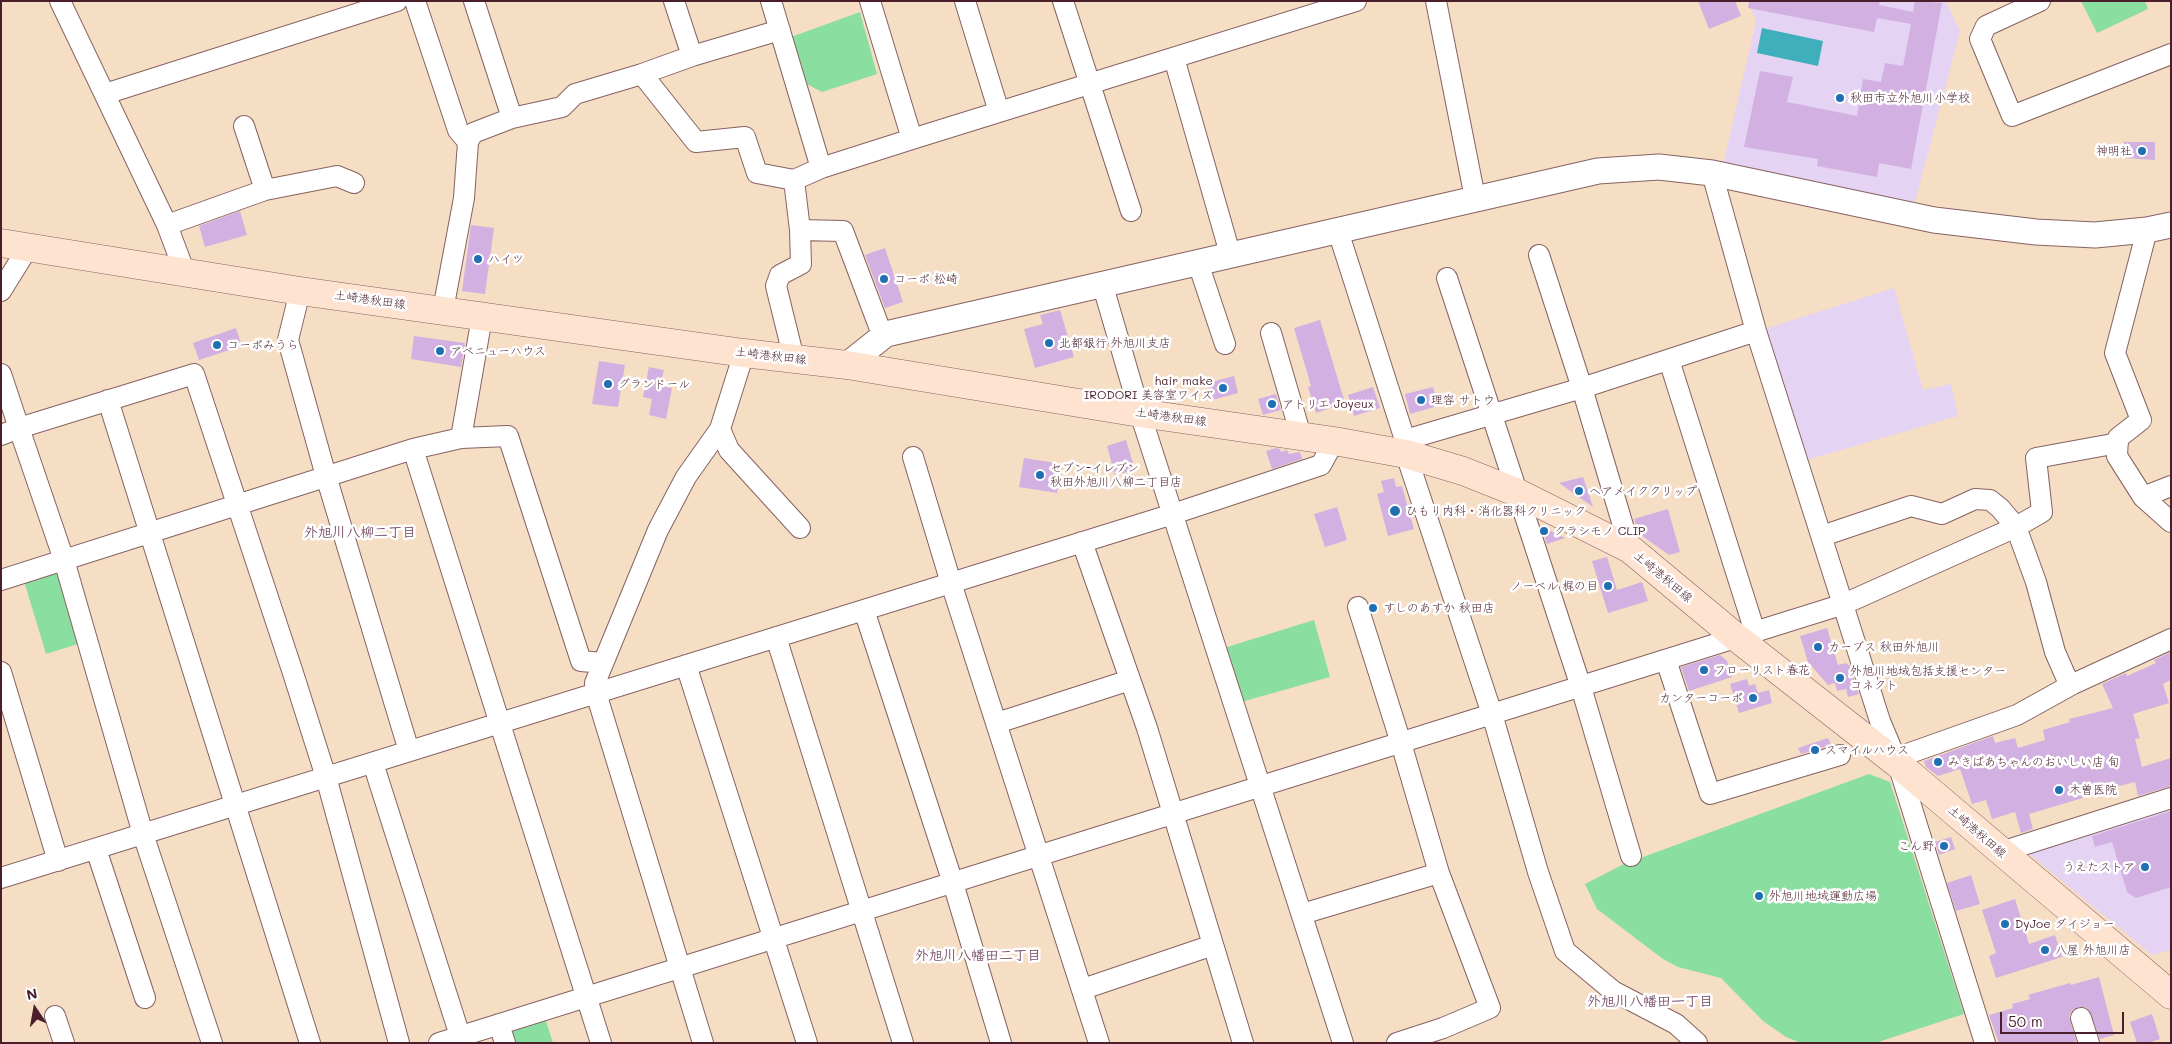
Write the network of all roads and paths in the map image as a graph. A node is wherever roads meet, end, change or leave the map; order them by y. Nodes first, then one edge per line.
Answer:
1 (60, 1) edge
2 (397, 1) edge
3 (415, 1) edge
4 (474, 1) edge
5 (674, 1) edge
6 (771, 1) edge
7 (870, 1) edge
8 (965, 1) edge
9 (1063, 1) edge
10 (1356, 1) edge
11 (1436, 1) edge
12 (2040, 1) edge
13 (2002, 9) edge
14 (780, 30) junction
15 (2171, 54) edge
16 (692, 56) junction
17 (1174, 58) junction
18 (642, 74) junction
19 (1090, 84) junction
20 (105, 94) junction
21 (999, 112) junction
22 (512, 118) junction
23 (244, 126) dead end
24 (912, 139) junction
25 (468, 142) junction
26 (822, 168) junction
27 (1712, 173) junction
28 (794, 180) junction
29 (354, 183) dead end
30 (265, 190) junction
31 (1475, 198) junction
32 (1131, 211) dead end
33 (167, 224) junction
34 (2171, 225) edge
35 (800, 230) junction
36 (2147, 230) junction
37 (1338, 231) junction
38 (1, 243) edge
39 (29, 246) junction
40 (1539, 255) dead end
41 (1231, 257) junction
42 (1198, 263) junction
43 (185, 272) junction
44 (1447, 278) dead end
45 (1102, 283) junction
46 (1, 291) edge
47 (300, 291) junction
48 (443, 310) junction
49 (482, 317) junction
50 (1756, 331) junction
51 (1270, 333) dead end
52 (883, 337) junction
53 (1225, 344) dead end
54 (744, 353) junction
55 (794, 359) junction
56 (1669, 360) junction
57 (847, 365) junction
58 (1, 374) edge
59 (1582, 388) junction
60 (108, 400) junction
61 (1140, 413) junction
62 (1491, 415) junction
63 (720, 429) junction
64 (10, 431) edge
65 (1301, 436) junction
66 (461, 438) junction
67 (1334, 440) junction
68 (2118, 443) junction
69 (1406, 447) junction
70 (413, 449) junction
71 (913, 457) dead end
72 (326, 476) junction
73 (2171, 486) edge
74 (1516, 492) junction
75 (2143, 497) junction
76 (237, 505) junction
77 (1173, 514) junction
78 (2171, 522) edge
79 (2016, 527) junction
80 (800, 528) dead end
81 (150, 533) junction
82 (1822, 536) junction
83 (1082, 542) junction
84 (1630, 549) junction
85 (64, 560) junction
86 (1, 580) edge
87 (951, 583) junction
88 (1844, 604) junction
89 (1358, 607) dead end
90 (864, 610) junction
91 (1746, 635) junction
92 (776, 637) junction
93 (2171, 639) edge
94 (1666, 660) junction
95 (604, 664) junction
96 (686, 665) junction
97 (1, 672) edge
98 (1130, 680) junction
99 (2073, 684) junction
100 (1581, 686) junction
101 (596, 694) junction
102 (1492, 714) junction
103 (500, 723) junction
104 (997, 723) junction
105 (1401, 743) junction
106 (410, 751) junction
107 (1840, 755) dead end
108 (373, 763) junction
109 (1898, 764) junction
110 (326, 777) junction
111 (1262, 786) junction
112 (2171, 798) edge
113 (235, 806) junction
114 (1173, 814) junction
115 (143, 834) junction
116 (96, 849) junction
117 (2001, 852) junction
118 (1040, 855) junction
119 (1631, 856) dead end
120 (58, 860) junction
121 (1439, 874) junction
122 (1, 878) edge
123 (953, 883) junction
124 (862, 910) junction
125 (1302, 914) junction
126 (774, 938) junction
127 (1213, 945) junction
128 (680, 968) junction
129 (1083, 989) junction
130 (2171, 995) edge
131 (586, 997) junction
132 (145, 998) dead end
133 (55, 1016) dead end
134 (2081, 1018) dead end
135 (502, 1033) edge
136 (460, 1036) junction
137 (64, 1043) edge
138 (212, 1043) edge
139 (310, 1043) edge
140 (399, 1043) edge
141 (439, 1043) edge
142 (601, 1043) edge
143 (703, 1043) edge
144 (807, 1043) edge
145 (904, 1043) edge
146 (1001, 1043) edge
147 (1099, 1043) edge
148 (1243, 1043) edge
149 (1343, 1043) edge
150 (1397, 1043) edge
151 (1697, 1043) edge
152 (1985, 1043) edge
153 (2089, 1043) edge

1 - 20 street
2 - 20 street
3 - 25 street
4 - 22 street
5 - 16 street
6 - 14 street
7 - 24 street
8 - 21 street
9 - 19 street
10 - 17 street
11 - 31 street
12 - 13 street
13 - 15 street
14 - 16 street
14 - 26 street
16 - 18 street
17 - 19 street
17 - 41 street
18 - 22 street
18 - 28 street
19 - 21 street
19 - 32 street
20 - 33 street
21 - 24 street
22 - 25 street
23 - 30 street
24 - 26 street
25 - 48 street
26 - 28 street
27 - 31 street
27 - 36 street
27 - 50 street
28 - 35 street
29 - 30 street
30 - 33 street
31 - 37 street
33 - 43 street
34 - 36 street
35 - 52 street
35 - 55 street
36 - 68 street
37 - 41 street
37 - 69 street
38 - 39 main road, 土崎港秋田線
39 - 43 main road, 土崎港秋田線
39 - 46 street
40 - 59 street
41 - 42 street
42 - 45 street
42 - 53 street
43 - 47 main road, 土崎港秋田線
44 - 62 street
45 - 52 street
45 - 61 street
47 - 48 main road, 土崎港秋田線
47 - 72 street
48 - 49 main road, 土崎港秋田線
49 - 54 main road, 土崎港秋田線
49 - 66 street
50 - 56 street
50 - 82 street
51 - 65 street
52 - 57 street
54 - 55 main road, 土崎港秋田線
54 - 63 street
55 - 57 main road, 土崎港秋田線
56 - 59 street
56 - 91 street
57 - 61 main road, 土崎港秋田線
58 - 64 street
59 - 62 street
59 - 84 street
60 - 64 street
60 - 76 street
60 - 81 street
61 - 65 main road, 土崎港秋田線
61 - 77 street
62 - 69 street
62 - 74 street
63 - 80 street
63 - 95 street
64 - 85 street
65 - 67 main road, 土崎港秋田線
66 - 70 street
66 - 95 street
67 - 69 main road, 土崎港秋田線
67 - 77 street
68 - 75 street
68 - 79 street
69 - 74 main road, 土崎港秋田線
69 - 102 street
70 - 72 street
70 - 103 street
71 - 87 street
72 - 76 street
72 - 106 street
73 - 75 street
74 - 84 main road, 土崎港秋田線
74 - 100 street
75 - 78 street
76 - 81 street
76 - 110 street
77 - 83 street
77 - 111 street
79 - 82 street
79 - 88 street
79 - 99 street
81 - 85 street
81 - 113 street
82 - 88 street
83 - 87 street
83 - 98 street
84 - 91 main road, 土崎港秋田線
85 - 86 street
85 - 115 street
87 - 90 street
87 - 104 street
88 - 91 street
88 - 109 street
89 - 105 street
90 - 92 street
90 - 123 street
91 - 94 street
91 - 109 main road, 土崎港秋田線
92 - 96 street
92 - 124 street
93 - 99 street
94 - 100 street
94 - 107 street
95 - 101 street
96 - 101 street
96 - 126 street
97 - 120 street
98 - 104 street
98 - 114 street
99 - 109 street
100 - 102 street
100 - 119 street
101 - 103 street
101 - 128 street
102 - 105 street
102 - 151 street
103 - 106 street
103 - 131 street
104 - 118 street
105 - 111 street
105 - 121 street
106 - 108 street
108 - 110 street
108 - 136 street
109 - 117 main road, 土崎港秋田線
109 - 152 street
110 - 113 street
110 - 140 street
111 - 114 street
111 - 125 street
112 - 117 street
113 - 115 street
113 - 139 street
114 - 118 street
114 - 127 street
115 - 116 street
115 - 138 street
116 - 120 street
116 - 132 street
117 - 130 main road, 土崎港秋田線
118 - 123 street
118 - 129 street
120 - 122 street
121 - 125 street
121 - 150 street
123 - 124 street
123 - 146 street
124 - 126 street
124 - 145 street
125 - 149 street
126 - 128 street
126 - 144 street
127 - 129 street
127 - 148 street
128 - 131 street
128 - 143 street
129 - 147 street
131 - 135 street
131 - 142 street
133 - 137 street
134 - 153 street
135 - 136 street
136 - 141 street

